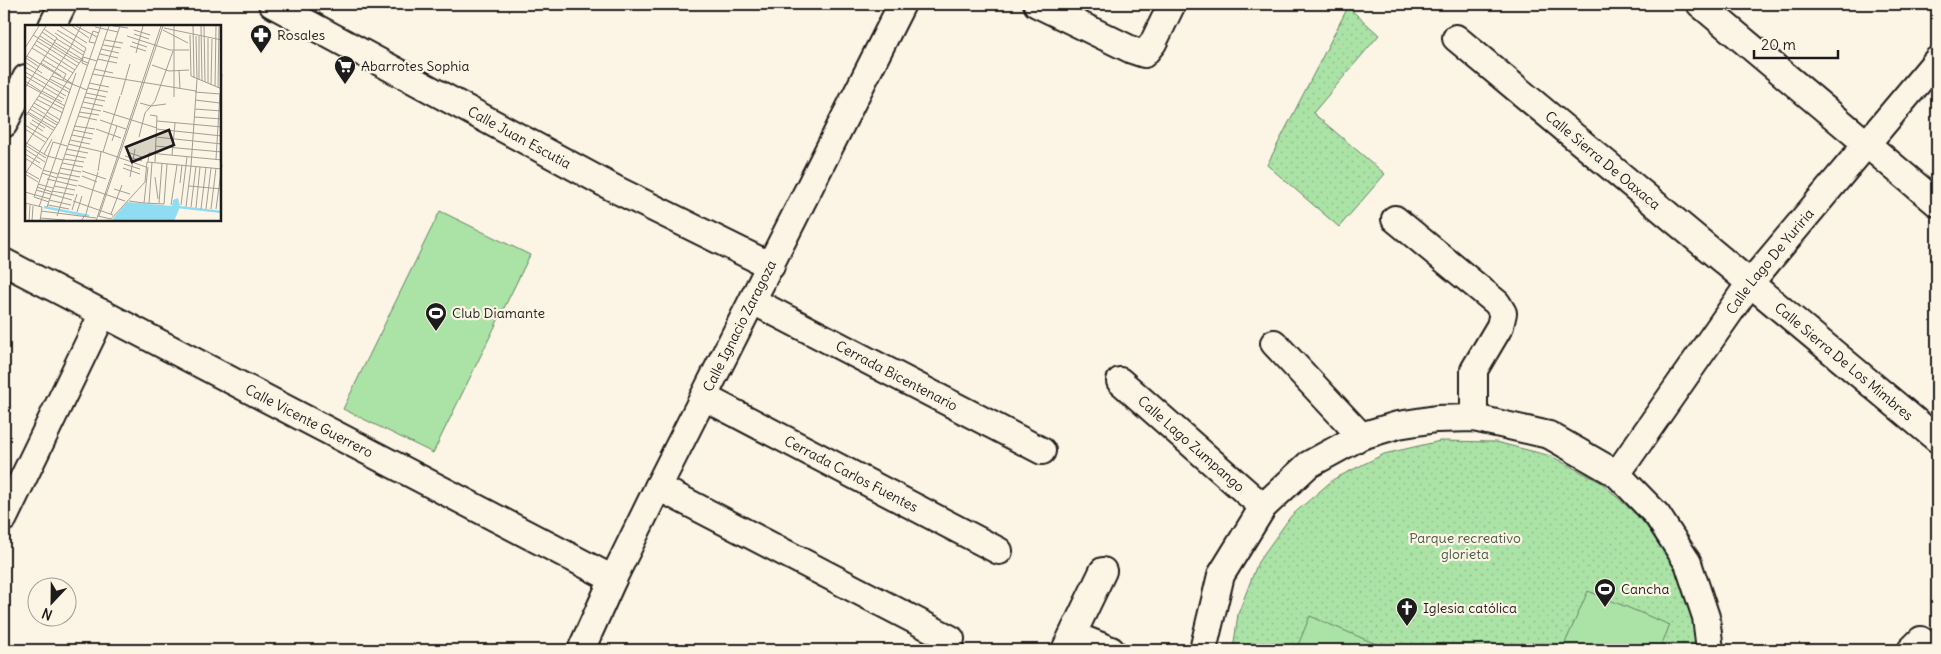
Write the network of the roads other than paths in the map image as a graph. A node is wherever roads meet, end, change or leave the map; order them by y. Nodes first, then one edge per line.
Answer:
1 (63, 4) edge
2 (272, 4) edge
3 (902, 4) edge
4 (1037, 4) edge
5 (1172, 4) edge
6 (1700, 4) edge
7 (52, 25) edge
8 (1456, 38) dead end
9 (1937, 60) edge
10 (25, 80) edge
11 (4, 124) edge
12 (1867, 144) junction
13 (1937, 203) edge
14 (1395, 219) dead end
15 (4, 262) edge
16 (770, 266) junction
17 (1750, 283) junction
18 (753, 301) junction
19 (103, 313) junction
20 (1274, 343) dead end
21 (1120, 381) dead end
22 (704, 397) junction
23 (1474, 418) junction
24 (1361, 436) junction
25 (1937, 439) edge
26 (1042, 451) dead end
27 (1617, 474) junction
28 (658, 487) junction
29 (1262, 507) junction
30 (4, 518) edge
31 (999, 551) dead end
32 (1102, 571) dead end
33 (613, 579) junction
34 (951, 639) dead end
35 (1069, 642) edge
36 (581, 650) edge
37 (1112, 650) edge
38 (1203, 650) edge
39 (1710, 650) edge

1 - 7 street
2 - 16 street, Calle Juan Escutia
3 - 16 street, Calle Ignacio Zaragoza
4 - 5 street
6 - 12 street
8 - 17 street, Calle Sierra De Oaxaca
9 - 12 street, Calle Lago De Yuriria
10 - 11 street
12 - 13 street
12 - 17 street, Calle Lago De Yuriria
14 - 23 street
15 - 19 street, Calle Vicente Guerrero
16 - 18 street, Calle Ignacio Zaragoza
17 - 25 street, Calle Sierra De Los Mimbres
17 - 27 street, Calle Lago De Yuriria
18 - 22 street, Calle Ignacio Zaragoza
18 - 26 street, Cerrada Bicentenario
19 - 30 street
19 - 33 street, Calle Vicente Guerrero
20 - 24 street
21 - 29 street, Calle Lago Zumpango
22 - 28 street, Calle Ignacio Zaragoza
22 - 31 street, Cerrada Carlos Fuentes
23 - 24 street
23 - 27 street
24 - 29 street
27 - 39 street
28 - 33 street, Calle Ignacio Zaragoza
28 - 34 street
29 - 38 street
32 - 35 street
33 - 36 street, Calle Ignacio Zaragoza
35 - 37 street

